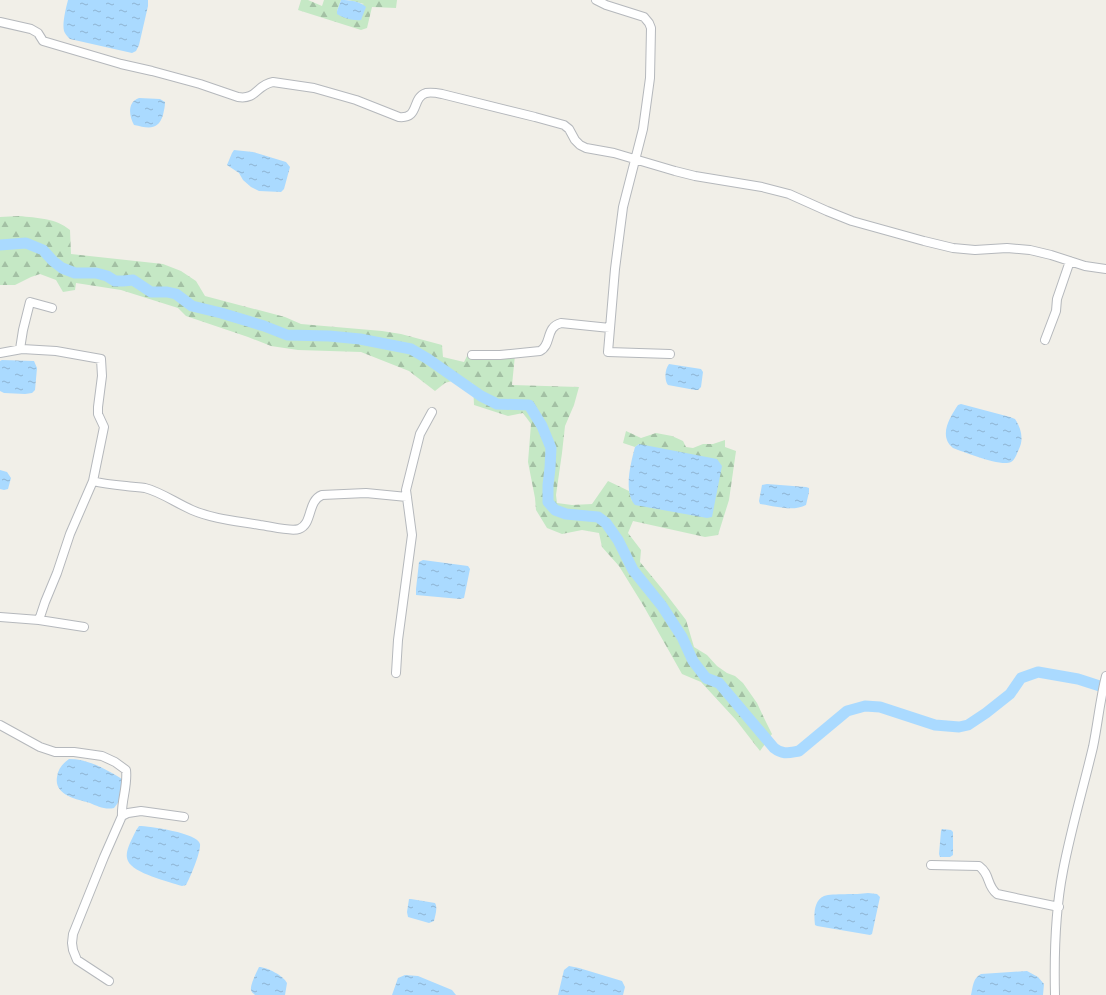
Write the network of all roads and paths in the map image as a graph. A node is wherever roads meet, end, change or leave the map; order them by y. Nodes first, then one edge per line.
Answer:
1 (596, 0) edge
2 (0, 22) edge
3 (635, 158) junction
4 (1070, 261) junction
5 (1106, 269) edge
6 (52, 308) dead end
7 (610, 328) junction
8 (1045, 340) dead end
9 (20, 349) junction
10 (0, 353) edge
11 (670, 354) dead end
12 (472, 355) dead end
13 (432, 412) dead end
14 (93, 481) junction
15 (407, 497) junction
16 (0, 617) edge
17 (39, 620) junction
18 (84, 627) dead end
19 (396, 673) dead end
20 (1106, 676) edge
21 (0, 725) edge
22 (122, 816) junction
23 (184, 817) dead end
24 (931, 865) dead end
25 (1059, 907) junction
26 (109, 981) dead end
27 (1055, 995) edge

1 - 3 street
2 - 3 street
3 - 4 street
3 - 7 street
4 - 5 street
4 - 8 street
6 - 9 street
7 - 11 street
7 - 12 street
9 - 10 street
9 - 14 street
13 - 15 street
14 - 15 street
14 - 17 street
15 - 19 street
16 - 17 street
17 - 18 street
20 - 25 street
21 - 22 street
22 - 23 street
22 - 26 street
24 - 25 street
25 - 27 street

